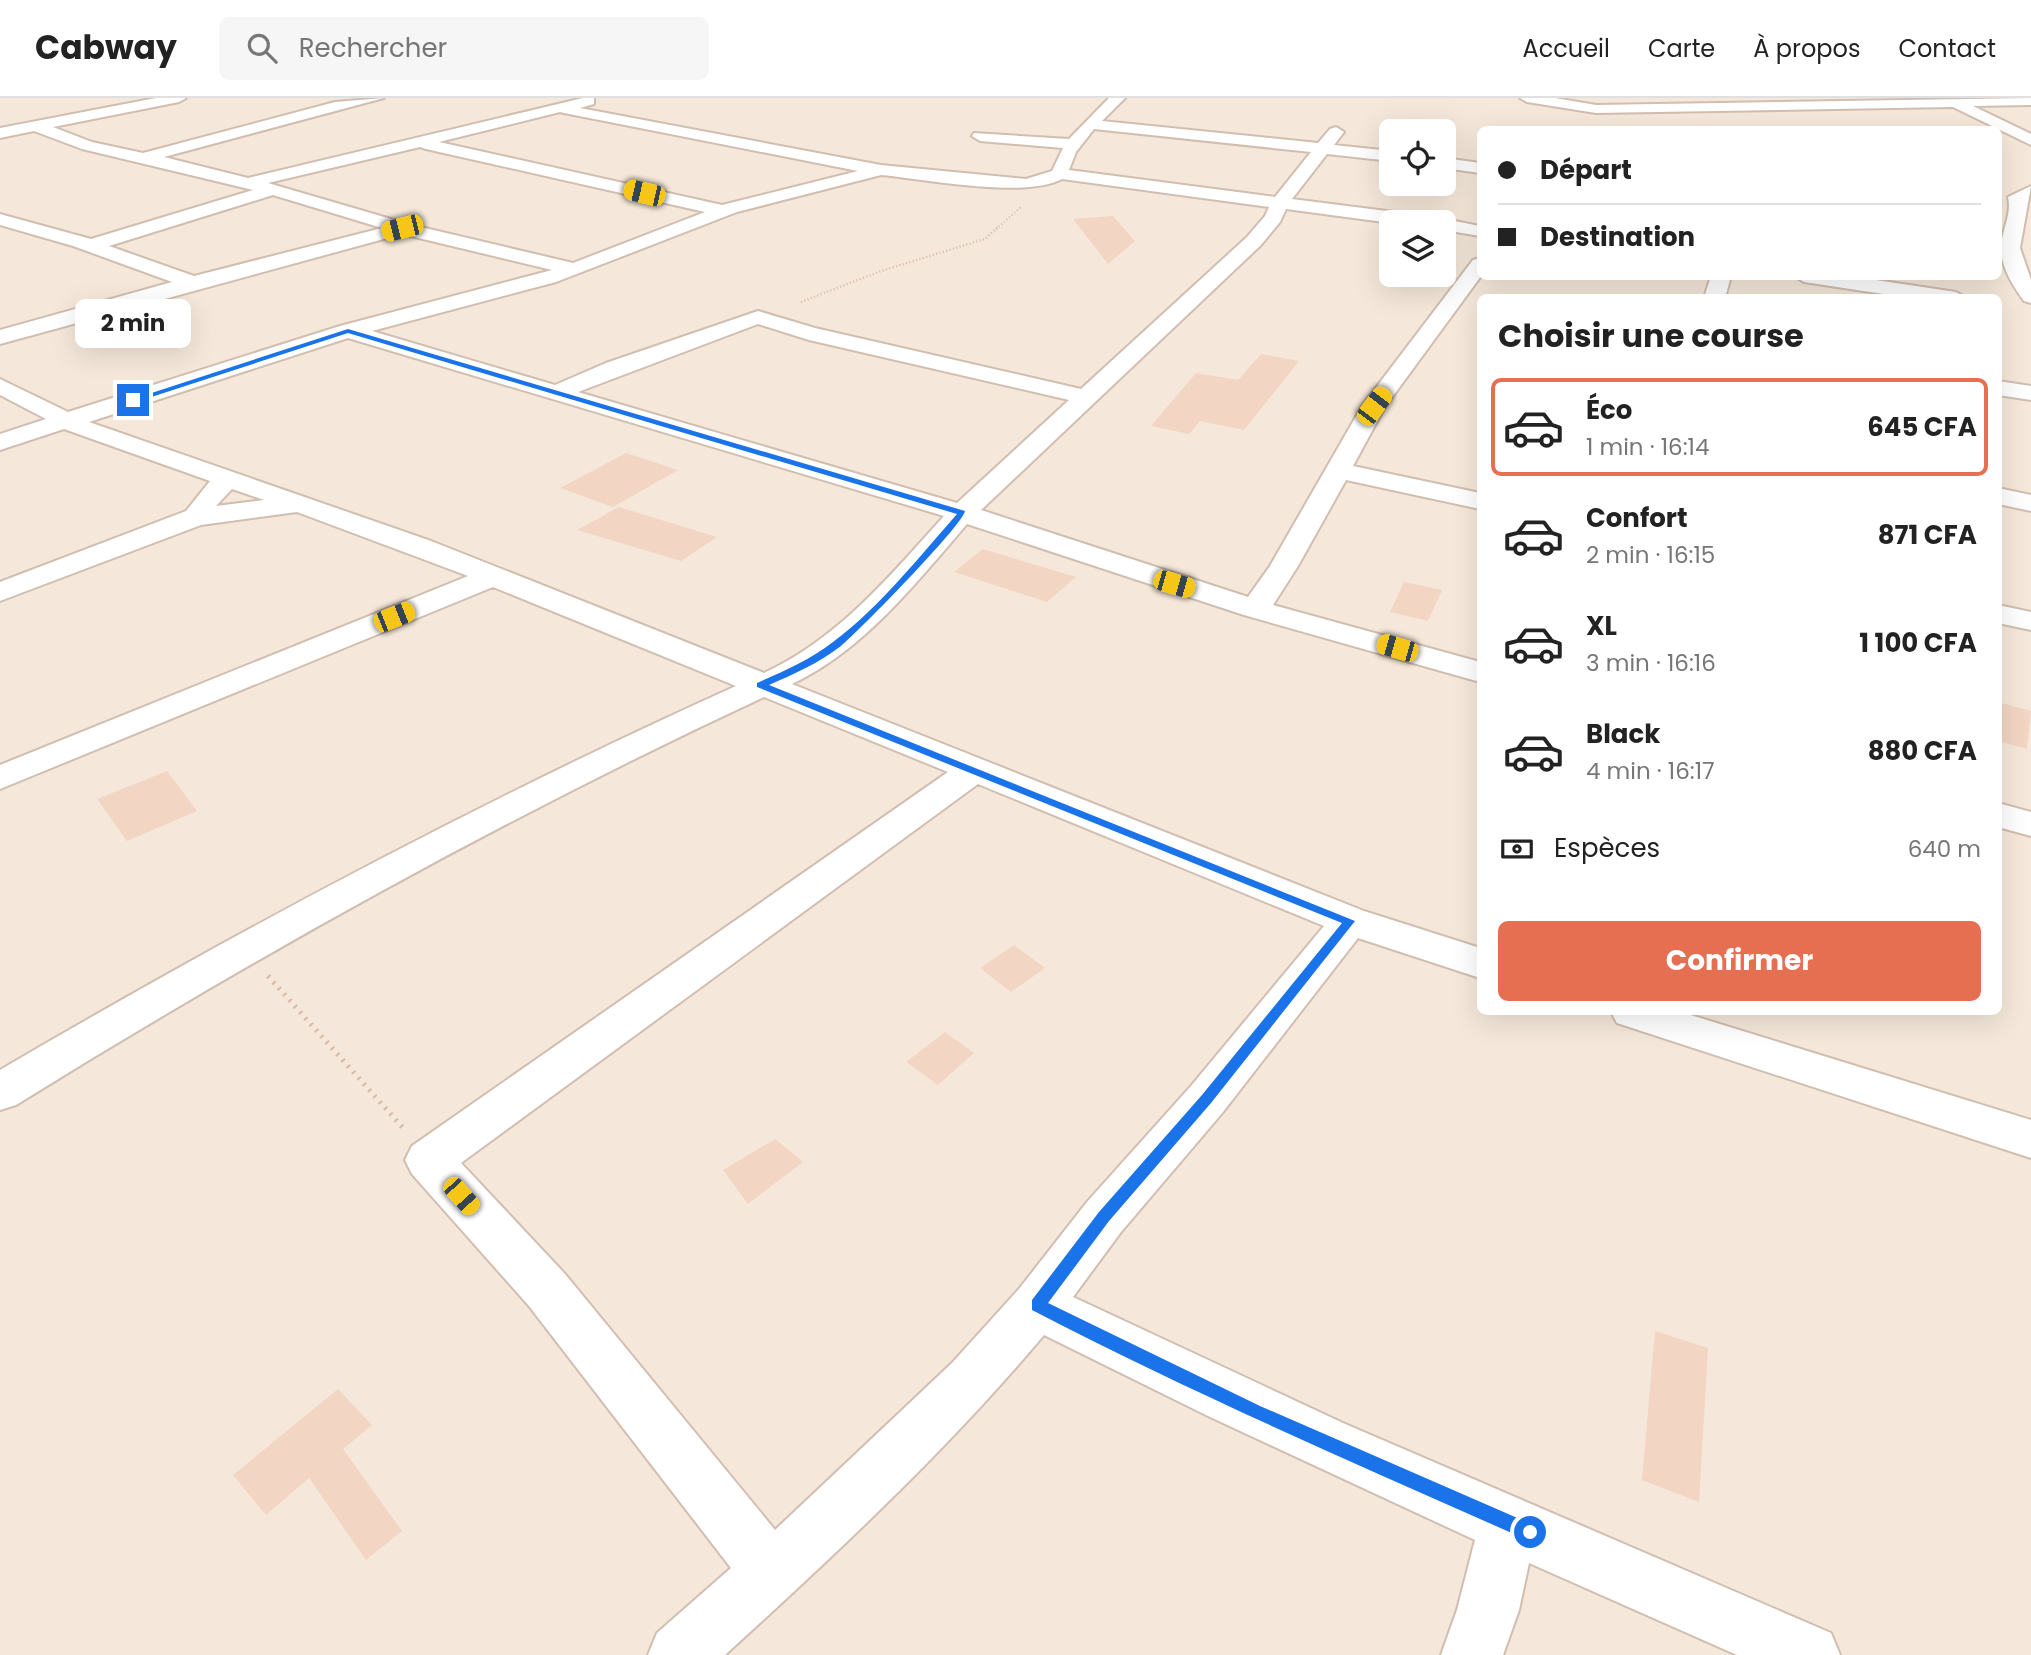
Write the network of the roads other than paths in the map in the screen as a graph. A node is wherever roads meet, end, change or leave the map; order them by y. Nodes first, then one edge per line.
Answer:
1 (178, 98) edge
2 (377, 98) edge
3 (601, 98) edge
4 (1118, 98) edge
5 (1527, 98) edge
6 (1576, 98) edge
7 (1947, 100) edge
8 (2031, 101) edge
9 (564, 108) junction
10 (1596, 109) junction
11 (1603, 123) dead end
12 (1090, 124) junction
13 (35, 126) junction
14 (2002, 126) edge
15 (2002, 126) edge
16 (1336, 132) dead end
17 (0, 133) edge
18 (980, 136) dead end
19 (2031, 140) edge
20 (414, 141) junction
21 (1074, 144) junction
22 (2031, 146) edge
23 (1326, 147) junction
24 (2009, 147) dead end
25 (1379, 154) edge
26 (145, 158) junction
27 (1456, 165) edge
28 (1477, 168) edge
29 (881, 170) junction
30 (1052, 177) junction
31 (246, 184) junction
32 (271, 190) junction
33 (2031, 191) edge
34 (1280, 202) junction
35 (723, 211) junction
36 (1379, 216) edge
37 (0, 219) edge
38 (1456, 227) edge
39 (402, 228) junction
40 (1477, 230) edge
41 (2005, 238) edge
42 (2031, 240) edge
43 (89, 246) junction
44 (1477, 268) edge
45 (573, 270) junction
46 (1832, 280) edge
47 (191, 282) junction
48 (1928, 294) edge
49 (2031, 297) edge
50 (2009, 305) dead end
51 (2031, 309) edge
52 (348, 331) junction
53 (0, 337) edge
54 (0, 386) edge
55 (2002, 389) edge
56 (558, 392) junction
57 (2031, 393) edge
58 (1089, 398) junction
59 (64, 421) junction
60 (0, 442) edge
61 (1338, 470) junction
62 (229, 478) junction
63 (2002, 497) edge
64 (1477, 500) edge
65 (2031, 503) edge
66 (299, 504) junction
67 (962, 513) junction
68 (196, 517) junction
69 (494, 576) junction
70 (0, 592) edge
71 (1255, 609) junction
72 (2002, 615) edge
73 (2031, 621) edge
74 (1477, 671) edge
75 (761, 685) junction
76 (973, 771) junction
77 (0, 778) edge
78 (2002, 816) edge
79 (2031, 824) edge
80 (1350, 921) junction
81 (1477, 962) edge
82 (1641, 1015) edge
83 (0, 1092) edge
84 (2031, 1139) edge
85 (1037, 1305) junction
86 (1508, 1523) junction
87 (770, 1572) junction
88 (679, 1655) edge
89 (1472, 1655) edge
90 (1809, 1655) edge

1 - 13 street
2 - 26 street
3 - 9 street
4 - 12 street
5 - 10 street
6 - 10 street
7 - 8 street
7 - 10 street
7 - 14 street
9 - 20 street
9 - 29 street
10 - 11 street
12 - 21 street
12 - 23 street
13 - 17 street
13 - 26 street
15 - 19 street
16 - 23 street
18 - 21 street
20 - 31 street
20 - 35 street
21 - 30 street
22 - 24 street
23 - 25 street
23 - 34 street
26 - 31 street
27 - 28 street
29 - 30 street
29 - 35 street
30 - 34 street
31 - 32 street
32 - 39 street
32 - 43 street
33 - 41 street
34 - 36 street
34 - 58 street
35 - 45 street
37 - 43 street
38 - 40 street
39 - 45 street
39 - 47 street
41 - 42 street
41 - 49 street
43 - 47 street
44 - 61 street
45 - 52 street
46 - 48 street
47 - 53 street
50 - 51 street
52 - 56 street
52 - 59 street
54 - 59 street
55 - 57 street
56 - 58 street
56 - 67 street
58 - 67 street
59 - 60 street
59 - 62 street
61 - 64 street
61 - 71 street
62 - 66 street
62 - 68 street
63 - 65 street
66 - 68 street
66 - 69 street
67 - 71 street
67 - 75 street
68 - 70 street
69 - 75 street
69 - 77 street
71 - 74 street
72 - 73 street
75 - 76 street
75 - 83 street
76 - 80 street
76 - 87 street
78 - 79 street
80 - 81 street
80 - 85 street
82 - 84 street
85 - 86 street
85 - 87 street
86 - 89 street
86 - 90 street
87 - 88 street

